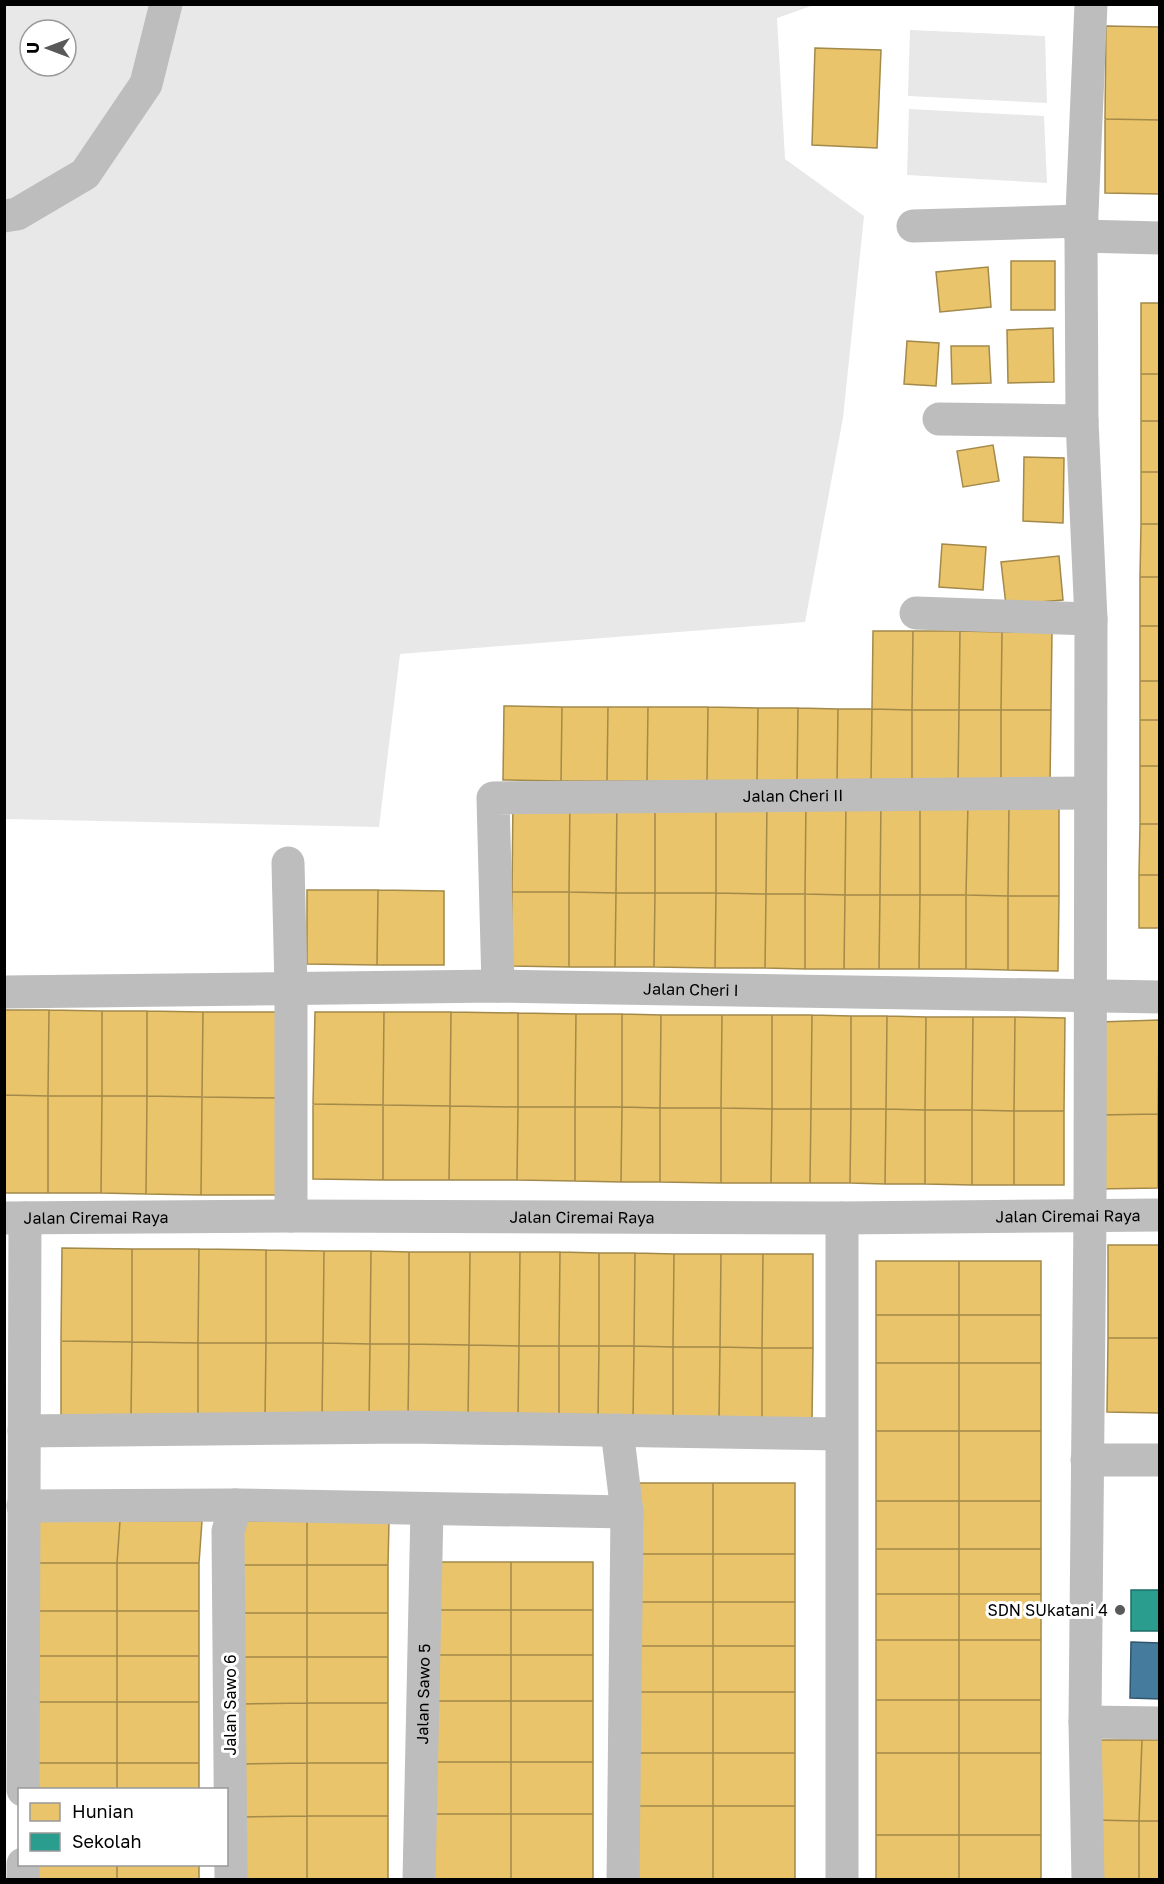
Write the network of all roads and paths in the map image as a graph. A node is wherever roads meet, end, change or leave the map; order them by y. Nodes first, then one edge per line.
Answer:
1 (166, 4) edge
2 (1091, 4) edge
3 (4, 216) edge
4 (913, 226) dead end
5 (1081, 229) junction
6 (1160, 238) edge
7 (939, 420) dead end
8 (1082, 421) junction
9 (916, 613) dead end
10 (1091, 619) junction
11 (1090, 793) junction
12 (288, 863) dead end
13 (498, 986) junction
14 (291, 988) junction
15 (4, 992) edge
16 (1090, 996) junction
17 (1160, 997) edge
18 (1090, 1215) junction
19 (1160, 1215) edge
20 (291, 1216) junction
21 (15, 1218) edge
22 (842, 1218) junction
23 (617, 1430) junction
24 (24, 1431) junction
25 (841, 1434) junction
26 (1088, 1460) junction
27 (1160, 1460) edge
28 (23, 1506) junction
29 (427, 1509) junction
30 (627, 1512) junction
31 (232, 1518) junction
32 (1085, 1722) junction
33 (1160, 1723) edge
34 (23, 1788) edge
35 (231, 1880) edge
36 (419, 1880) edge
37 (623, 1880) edge
38 (842, 1880) edge
39 (1088, 1880) edge

1 - 3 street
2 - 5 street
4 - 5 street
5 - 6 street
5 - 8 street
7 - 8 street
8 - 10 street
9 - 10 street
10 - 11 street
11 - 13 street, Jalan Cheri II
11 - 16 street
12 - 14 street
13 - 14 street, Jalan Cheri I
13 - 16 street, Jalan Cheri I
14 - 15 street, Jalan Cheri I
14 - 20 street
16 - 17 street, Jalan Cheri I
16 - 18 street
18 - 19 street, Jalan Ciremai Raya
18 - 22 street, Jalan Ciremai Raya
18 - 26 street
20 - 21 street, Jalan Ciremai Raya
20 - 22 street, Jalan Ciremai Raya
21 - 24 street
22 - 25 street
23 - 24 street
23 - 25 street
23 - 30 street
24 - 28 street
25 - 38 street
26 - 27 street
26 - 32 street
28 - 31 street
28 - 34 street
29 - 30 street
29 - 31 street
29 - 36 street, Jalan Sawo 5
30 - 37 street
31 - 35 street, Jalan Sawo 6
32 - 33 street
32 - 39 street

